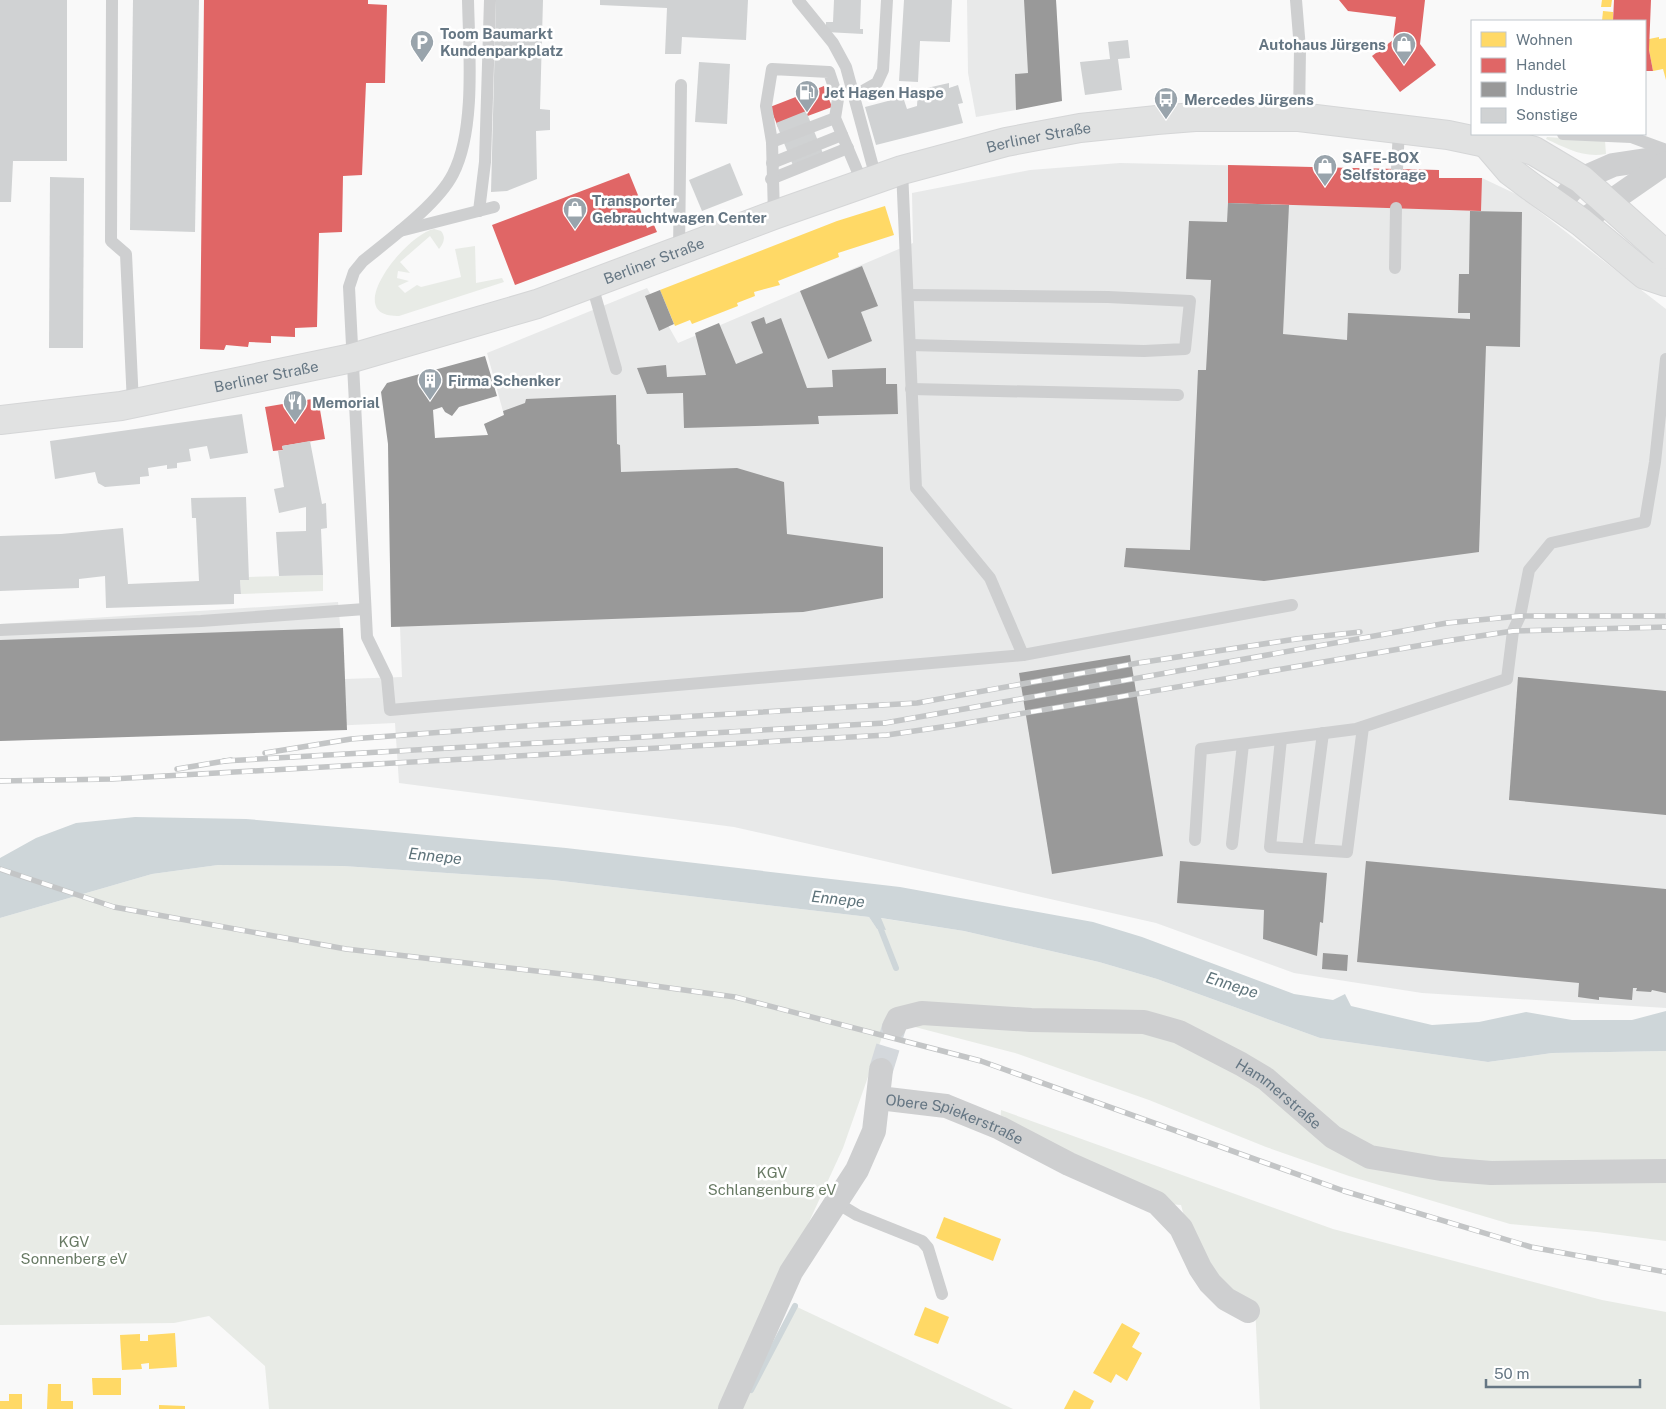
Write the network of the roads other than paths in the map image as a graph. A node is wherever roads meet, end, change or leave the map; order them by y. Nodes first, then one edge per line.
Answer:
1 (112, 0) edge
2 (468, 0) edge
3 (490, 0) edge
4 (798, 0) edge
5 (887, 0) edge
6 (1296, 0) edge
7 (681, 85) dead end
8 (854, 96) junction
9 (1299, 117) junction
10 (835, 118) junction
11 (1399, 129) junction
12 (842, 135) junction
13 (1586, 135) edge
14 (1498, 138) edge
15 (772, 142) junction
16 (848, 148) junction
17 (1666, 150) edge
18 (1666, 157) edge
19 (772, 163) junction
20 (1666, 163) edge
21 (1397, 169) dead end
22 (902, 170) junction
23 (1581, 179) junction
24 (771, 180) junction
25 (869, 180) junction
26 (1609, 204) junction
27 (1558, 205) junction
28 (494, 207) dead end
29 (1396, 208) dead end
30 (479, 211) junction
31 (774, 215) junction
32 (1581, 222) junction
33 (399, 231) junction
34 (679, 252) junction
35 (1666, 255) edge
36 (1395, 268) dead end
37 (1666, 282) edge
38 (592, 285) junction
39 (908, 296) junction
40 (910, 345) junction
41 (352, 358) junction
42 (1666, 359) edge
43 (616, 369) dead end
44 (911, 389) junction
45 (1178, 395) dead end
46 (133, 404) junction
47 (0, 420) edge
48 (1661, 463) edge
49 (1292, 606) dead end
50 (365, 610) junction
51 (0, 630) edge
52 (1023, 655) junction
53 (1363, 727) junction
54 (1323, 733) junction
55 (1281, 739) junction
56 (1243, 744) junction
57 (1195, 840) dead end
58 (1232, 844) dead end
59 (1308, 849) junction
60 (894, 1027) tunnel mouth
61 (882, 1070) tunnel mouth
62 (879, 1098) junction
63 (1666, 1171) edge
64 (838, 1202) junction
65 (942, 1294) dead end
66 (1248, 1311) dead end
67 (730, 1409) edge

1 - 46 lane
2 - 33 lane
3 - 30 lane
4 - 8 lane
5 - 8 lane
6 - 9 lane
7 - 34 lane
8 - 25 lane
9 - 11 main road, Berliner Straße
9 - 22 main road, Berliner Straße
10 - 12 lane
10 - 15 lane
10 - 15 lane
11 - 14 main road, Berliner Straße
11 - 21 lane
12 - 16 lane
12 - 19 lane
13 - 17 lane
14 - 23 main road, Berliner Straße
14 - 27 main road
15 - 19 lane
16 - 24 lane
16 - 25 lane
18 - 23 street
19 - 24 lane
20 - 26 street
22 - 25 main road, Berliner Straße
22 - 39 lane
23 - 26 main road, Berliner Straße
23 - 27 street
24 - 31 lane
25 - 31 main road, Berliner Straße
26 - 32 street
26 - 35 main road, Berliner Straße
27 - 32 main road
28 - 30 lane
29 - 36 lane
30 - 33 lane
31 - 34 main road, Berliner Straße
32 - 37 main road
33 - 41 lane
34 - 38 main road, Berliner Straße
38 - 41 main road, Berliner Straße
38 - 43 lane
39 - 40 lane
39 - 40 lane
40 - 44 lane
41 - 46 main road, Berliner Straße
41 - 50 lane
42 - 48 lane
44 - 45 lane
44 - 52 lane
46 - 47 main road, Berliner Straße
48 - 53 lane
49 - 52 lane
50 - 51 lane
50 - 52 lane
53 - 54 lane
53 - 59 lane
54 - 55 lane
54 - 59 lane
55 - 56 lane
55 - 59 lane
56 - 57 lane
56 - 58 lane
60 - 63 street, Hammerstraße
61 - 62 street
62 - 64 street, Obere Spiekerstraße
62 - 66 street, Obere Spiekerstraße
64 - 65 lane
64 - 67 street, Obere Spiekerstraße

